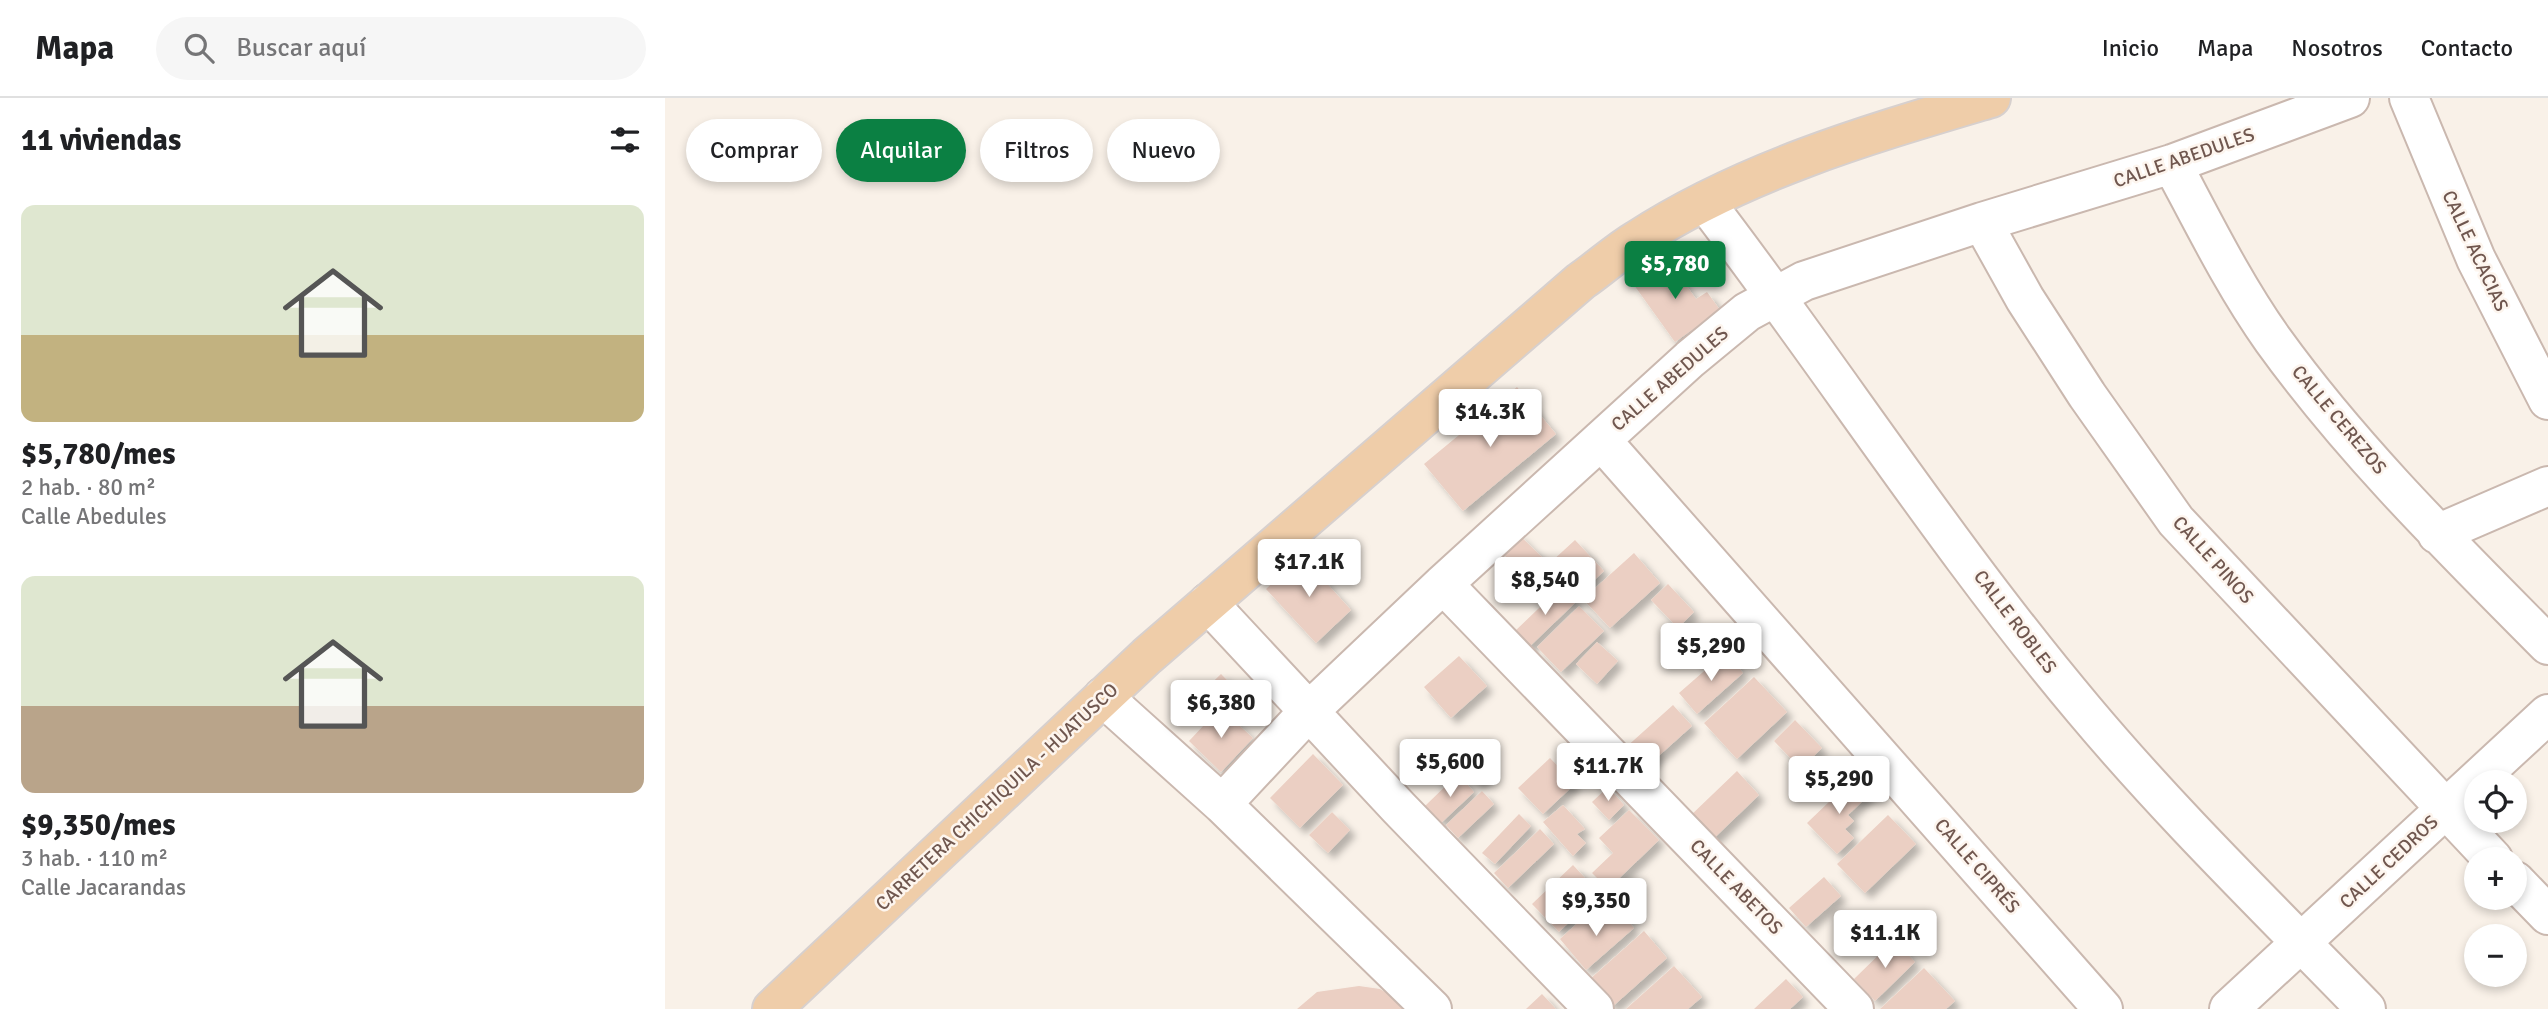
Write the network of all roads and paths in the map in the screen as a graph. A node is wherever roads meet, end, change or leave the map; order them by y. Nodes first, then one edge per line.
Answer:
1 (1991, 98) edge
2 (2350, 98) edge
3 (2409, 98) edge
4 (2172, 164) junction
5 (1705, 202) junction
6 (1982, 222) junction
7 (1776, 294) junction
8 (2548, 400) edge
9 (1601, 440) junction
10 (2548, 486) edge
11 (2437, 534) junction
12 (1443, 584) junction
13 (1208, 603) junction
14 (2548, 645) edge
15 (1103, 697) junction
16 (1309, 711) junction
17 (2548, 714) edge
18 (1222, 804) junction
19 (2444, 810) junction
20 (2481, 847) edge
21 (2527, 893) edge
22 (2548, 915) edge
23 (2302, 942) junction
24 (772, 1009) edge
25 (1432, 1009) edge
26 (1594, 1009) edge
27 (1854, 1009) edge
28 (2103, 1009) edge
29 (2229, 1009) edge
30 (2366, 1009) edge

1 - 5 main road, CARRETERA CHICHIQUILA - HUATUSCO
2 - 4 street, CALLE ABEDULES
3 - 8 street, CALLE ACACIAS
4 - 6 street, CALLE ABEDULES
4 - 11 street, CALLE CEREZOS
5 - 7 street, CALLE ROBLES
5 - 13 main road, CARRETERA CHICHIQUILA - HUATUSCO
6 - 7 street, CALLE ABEDULES
6 - 19 street, CALLE PINOS
7 - 9 street, CALLE ABEDULES
7 - 23 street, CALLE ROBLES
9 - 12 street, CALLE ABEDULES
9 - 28 street, CALLE CIPRÉS
10 - 11 street
11 - 14 street, CALLE CEREZOS
12 - 16 street, CALLE ABEDULES
12 - 27 street, CALLE ABETOS
13 - 15 main road, CARRETERA CHICHIQUILA - HUATUSCO
13 - 16 street
15 - 18 street
15 - 24 main road, CARRETERA CHICHIQUILA - HUATUSCO
16 - 18 street, CALLE ABEDULES
16 - 26 street
17 - 19 street, CALLE CEDROS
18 - 25 street
19 - 20 street, CALLE PINOS
19 - 23 street, CALLE CEDROS
21 - 22 street
23 - 29 street, CALLE CEDROS
23 - 30 street, CALLE ROBLES

